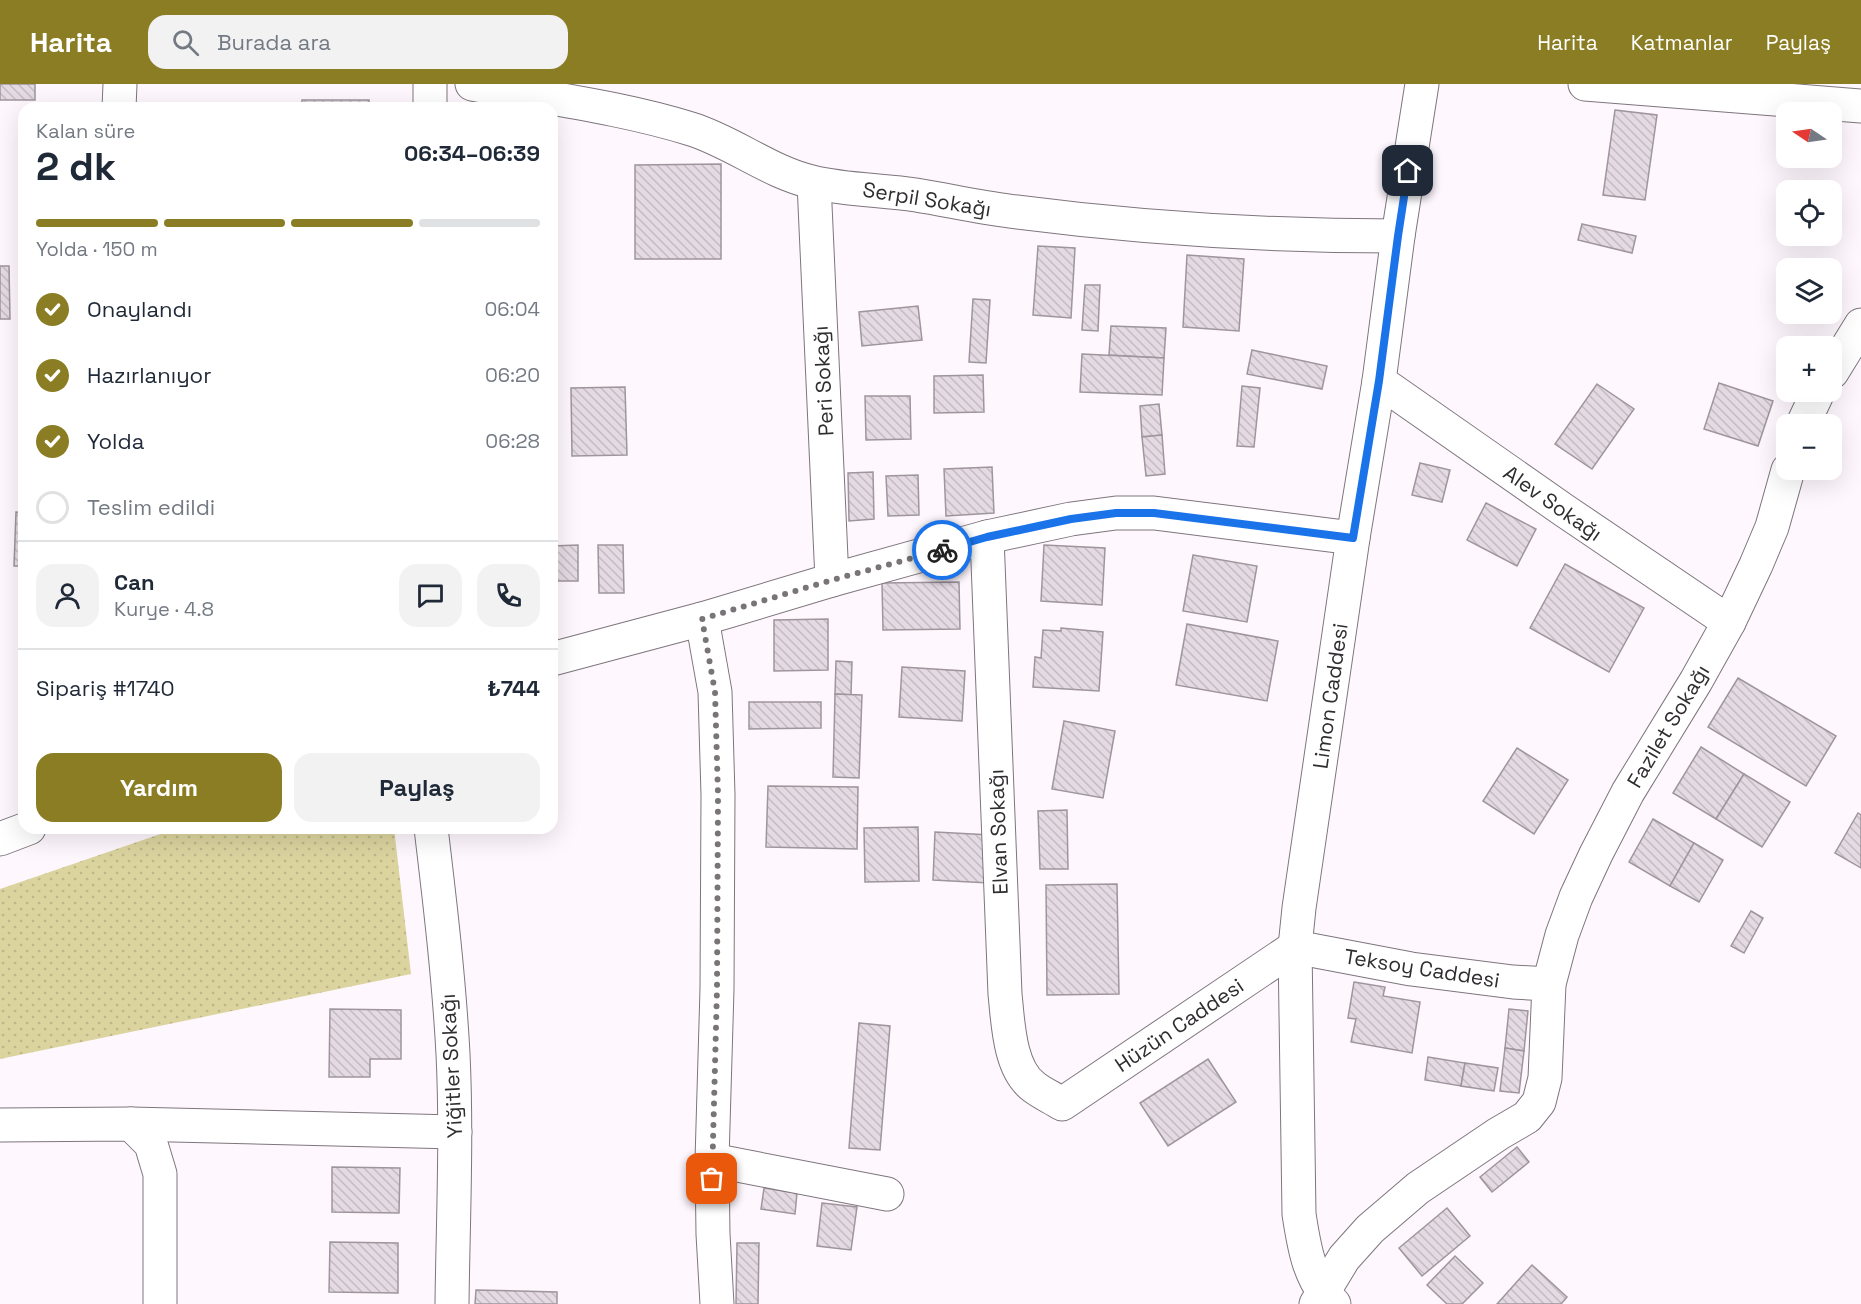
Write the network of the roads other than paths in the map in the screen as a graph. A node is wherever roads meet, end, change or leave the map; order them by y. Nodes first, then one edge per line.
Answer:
1 (120, 84) edge
2 (430, 84) edge
3 (472, 84) edge
4 (1422, 84) edge
5 (1585, 84) edge
6 (119, 102) edge
7 (430, 102) edge
8 (1861, 106) edge
9 (814, 183) junction
10 (1398, 236) junction
11 (1861, 325) edge
12 (1842, 356) edge
13 (1379, 381) junction
14 (1785, 480) edge
15 (987, 537) junction
16 (1353, 538) junction
17 (832, 580) junction
18 (702, 619) junction
19 (1729, 622) junction
20 (558, 657) edge
21 (18, 832) edge
22 (432, 834) edge
23 (0, 838) edge
24 (1295, 947) junction
25 (1549, 984) junction
26 (1062, 1104) joint
27 (131, 1124) junction
28 (0, 1125) edge
29 (454, 1132) junction
30 (712, 1160) junction
31 (887, 1194) dead end
32 (1324, 1300) edge
33 (160, 1304) edge
34 (452, 1304) edge
35 (717, 1304) edge

1 - 6 street
2 - 7 street
3 - 9 street, Serpil Sokağı
4 - 10 street, Limon Caddesi
5 - 8 street
9 - 10 street, Serpil Sokağı
9 - 17 street, Peri Sokağı
10 - 13 street, Limon Caddesi
11 - 12 street
13 - 16 street, Limon Caddesi
13 - 19 street, Alev Sokağı
14 - 19 street, Fazilet Sokağı
15 - 16 street
15 - 17 street
15 - 26 street, Elvan Sokağı
16 - 24 street, Limon Caddesi
17 - 18 street
18 - 20 street
18 - 30 street
19 - 25 street, Fazilet Sokağı
21 - 23 street
22 - 29 street, Yiğitler Sokağı
24 - 25 street, Teksoy Caddesi
24 - 26 street, Hüzün Caddesi
24 - 32 street, Limon Caddesi
25 - 32 street, Fazilet Sokağı
27 - 28 street
27 - 29 street
27 - 33 street
29 - 34 street, Yiğitler Sokağı
30 - 31 street
30 - 35 street

